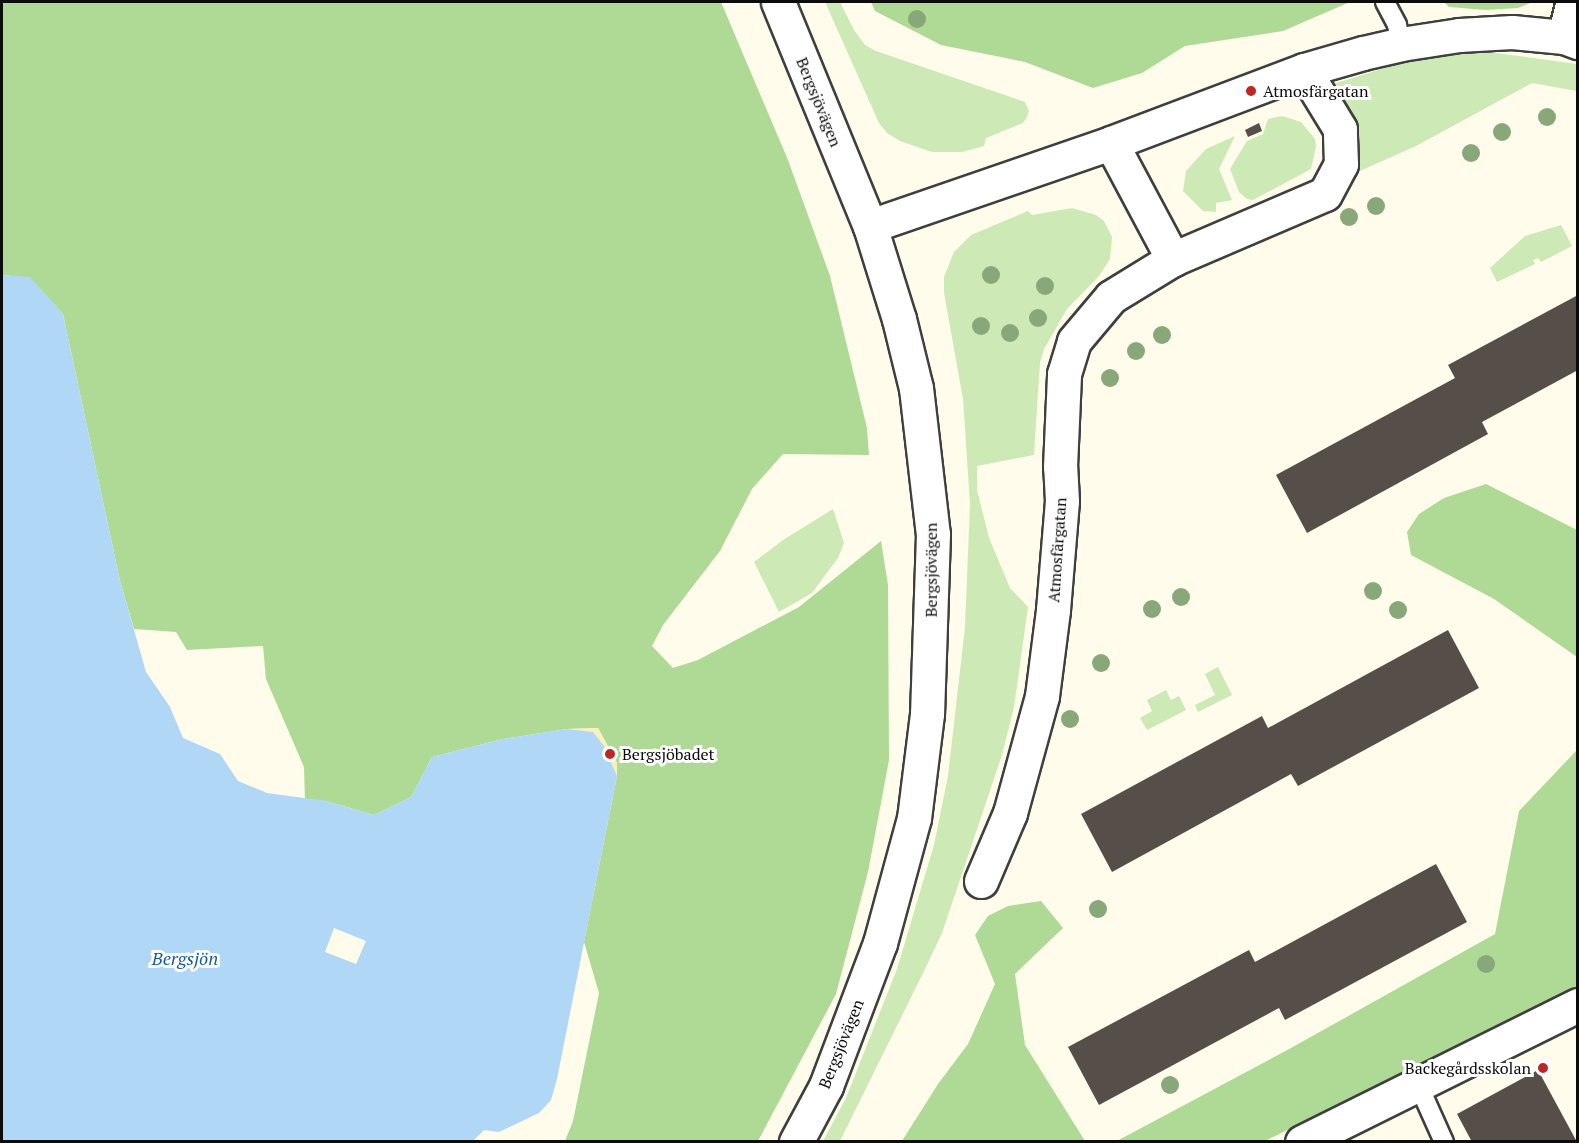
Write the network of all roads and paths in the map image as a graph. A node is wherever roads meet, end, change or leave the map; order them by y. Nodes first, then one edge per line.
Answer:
1 (778, 2) edge
2 (1385, 2) edge
3 (1573, 2) edge
4 (1571, 40) edge
5 (1401, 44) junction
6 (1304, 70) junction
7 (1111, 143) junction
8 (870, 226) junction
9 (1173, 259) junction
10 (981, 881) dead end
11 (1578, 1005) edge
12 (1418, 1084) junction
13 (796, 1142) edge
14 (1302, 1142) edge
15 (1444, 1142) edge

1 - 8 street, Bergsjövägen
2 - 5 lane
3 - 4 street
4 - 5 street
5 - 6 street
6 - 7 street
6 - 9 street, Atmosfärgatan
7 - 8 street
7 - 9 street
8 - 13 street, Bergsjövägen
9 - 10 street, Atmosfärgatan
11 - 12 street
12 - 14 street
12 - 15 lane

